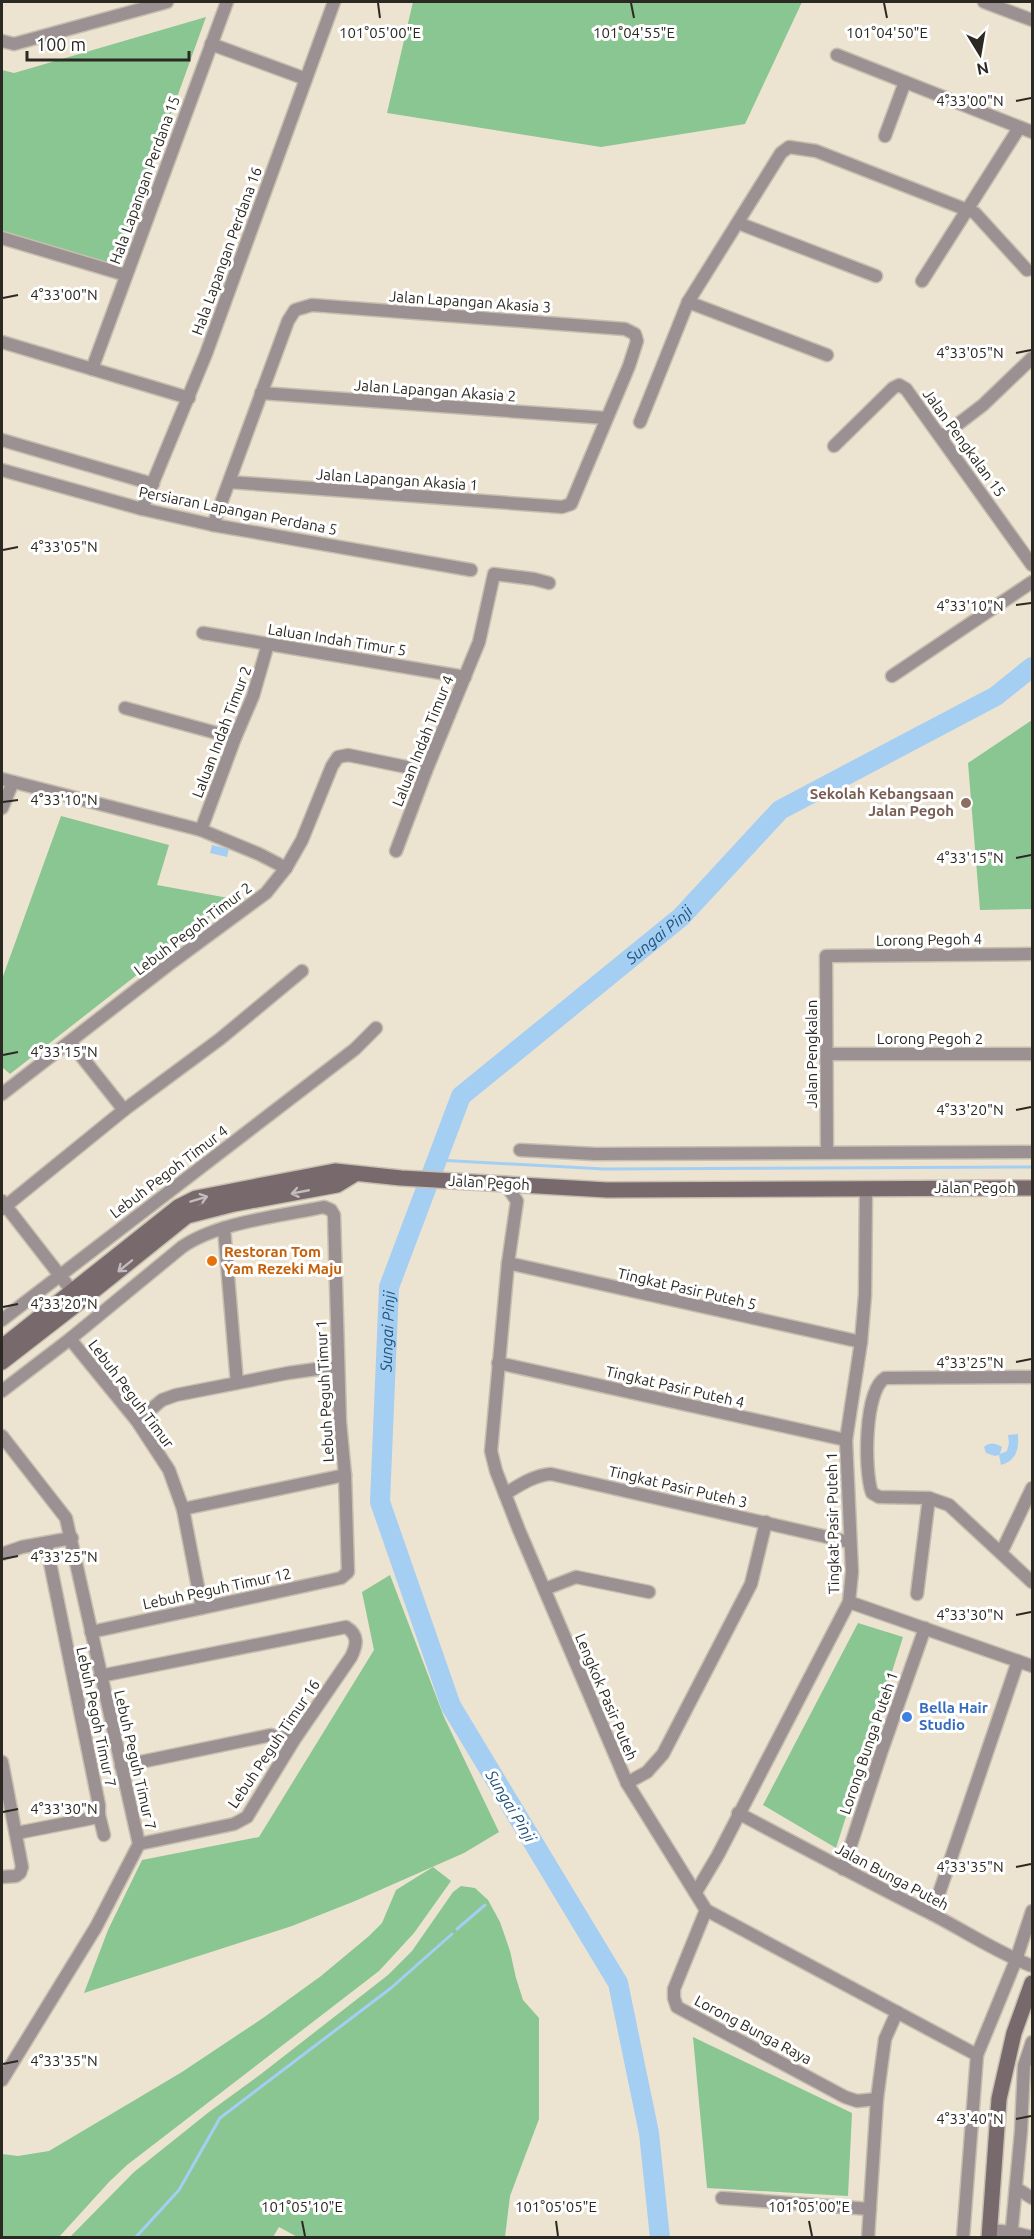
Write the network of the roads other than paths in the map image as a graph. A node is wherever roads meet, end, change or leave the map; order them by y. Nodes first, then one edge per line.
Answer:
1 (167, 2) edge
2 (227, 2) edge
3 (334, 2) edge
4 (984, 2) edge
5 (1032, 20) edge
6 (2, 41) edge
7 (211, 44) junction
8 (837, 54) dead end
9 (306, 79) junction
10 (905, 82) junction
11 (1019, 128) junction
12 (1032, 132) edge
13 (885, 136) dead end
14 (967, 210) junction
15 (738, 223) junction
16 (2, 238) edge
17 (1027, 270) dead end
18 (126, 275) junction
19 (876, 276) dead end
20 (922, 281) dead end
21 (688, 302) junction
22 (2, 342) edge
23 (828, 355) dead end
24 (1032, 358) edge
25 (92, 369) junction
26 (261, 393) junction
27 (189, 398) junction
28 (606, 418) junction
29 (640, 422) dead end
30 (941, 437) junction
31 (2, 440) edge
32 (834, 446) dead end
33 (2, 470) edge
34 (229, 482) junction
35 (153, 484) junction
36 (142, 508) junction
37 (213, 525) junction
38 (1032, 566) edge
39 (471, 570) dead end
40 (1032, 582) edge
41 (549, 583) dead end
42 (203, 633) dead end
43 (268, 644) junction
44 (892, 676) dead end
45 (465, 677) junction
46 (125, 708) dead end
47 (234, 738) junction
48 (426, 771) junction
49 (7, 781) edge
50 (2, 808) edge
51 (201, 830) junction
52 (396, 851) dead end
53 (286, 868) junction
54 (1032, 954) edge
55 (826, 956) joint
56 (302, 971) dead end
57 (376, 1028) dead end
58 (70, 1042) junction
59 (828, 1054) junction
60 (1032, 1054) edge
61 (4, 1089) edge
62 (124, 1110) junction
63 (520, 1150) dead end
64 (827, 1152) junction
65 (1032, 1152) edge
66 (355, 1174) junction
67 (503, 1183) junction
68 (535, 1185) junction
69 (866, 1188) junction
70 (1032, 1188) edge
71 (517, 1201) junction
72 (3, 1205) edge
73 (224, 1228) junction
74 (508, 1263) junction
75 (60, 1275) junction
76 (107, 1280) junction
77 (72, 1291) junction
78 (59, 1318) junction
79 (2, 1320) edge
80 (70, 1339) junction
81 (861, 1342) junction
82 (2, 1347) edge
83 (2, 1362) edge
84 (498, 1363) junction
85 (338, 1366) junction
86 (1032, 1377) edge
87 (237, 1383) junction
88 (2, 1391) edge
89 (136, 1421) junction
90 (2, 1436) edge
91 (846, 1440) junction
92 (345, 1475) junction
93 (1032, 1488) edge
94 (505, 1494) junction
95 (929, 1498) junction
96 (183, 1509) junction
97 (766, 1522) junction
98 (72, 1538) junction
99 (849, 1542) junction
100 (45, 1543) junction
101 (1001, 1553) junction
102 (2, 1554) edge
103 (348, 1572) joint
104 (1032, 1582) edge
105 (545, 1589) junction
106 (650, 1592) dead end
107 (917, 1594) dead end
108 (849, 1602) junction
109 (202, 1608) junction
110 (925, 1628) junction
111 (91, 1632) junction
112 (1018, 1660) junction
113 (1032, 1666) edge
114 (100, 1676) junction
115 (294, 1740) junction
116 (2, 1762) edge
117 (122, 1766) junction
118 (627, 1783) junction
119 (738, 1813) junction
120 (99, 1815) junction
121 (17, 1833) junction
122 (104, 1835) dead end
123 (139, 1844) junction
124 (843, 1869) junction
125 (2, 1876) edge
126 (696, 1892) junction
127 (706, 1910) junction
128 (1032, 1911) edge
129 (932, 1914) junction
130 (1016, 1960) junction
131 (1032, 1966) edge
132 (1032, 1983) edge
133 (897, 2012) junction
134 (1032, 2042) edge
135 (977, 2055) junction
136 (1006, 2061) junction
137 (1028, 2068) edge
138 (2, 2080) edge
139 (877, 2099) junction
140 (1016, 2188) junction
141 (722, 2198) dead end
142 (1032, 2198) edge
143 (870, 2209) junction
144 (989, 2234) edge
145 (1011, 2235) edge
146 (1032, 2237) edge
147 (867, 2238) edge
148 (963, 2238) edge

1 - 6 street
2 - 7 street, Hala Lapangan Perdana 15
3 - 9 street, Hala Lapangan Perdana 16
4 - 5 street
7 - 9 street
7 - 18 street, Hala Lapangan Perdana 15
8 - 10 street
9 - 27 street, Hala Lapangan Perdana 16
10 - 11 street
10 - 13 street
11 - 12 street
11 - 14 street
14 - 15 street
14 - 17 street
14 - 20 street
15 - 19 street
15 - 21 street
16 - 18 street
18 - 25 street, Hala Lapangan Perdana 15
21 - 23 street
21 - 29 street
22 - 25 street
24 - 30 street
25 - 27 street
26 - 28 street, Jalan Lapangan Akasia 2
26 - 28 street, Jalan Lapangan Akasia 3
26 - 34 street
27 - 35 street, Hala Lapangan Perdana 16
28 - 34 street, Jalan Lapangan Akasia 1
30 - 32 street, Jalan Pengkalan 15
30 - 38 street, Jalan Pengkalan 15
31 - 35 street
33 - 36 street, Persiaran Lapangan Perdana 5
34 - 37 street
35 - 36 street, Hala Lapangan Perdana 16
36 - 37 street, Persiaran Lapangan Perdana 5
37 - 39 street, Persiaran Lapangan Perdana 5
40 - 44 street
41 - 45 street, Laluan Indah Timur 4
42 - 43 street, Laluan Indah Timur 5
43 - 45 street, Laluan Indah Timur 5
43 - 47 street, Laluan Indah Timur 2
45 - 48 street, Laluan Indah Timur 4
46 - 47 street
47 - 51 street, Laluan Indah Timur 2
48 - 52 street, Laluan Indah Timur 4
48 - 53 street, Lebuh Pegoh Timur 2
49 - 50 street
49 - 51 street
51 - 53 street
53 - 58 street, Lebuh Pegoh Timur 2
54 - 55 street, Lorong Pegoh 4
55 - 59 street, Jalan Pengkalan
56 - 62 street
57 - 75 street, Lebuh Pegoh Timur 4
58 - 61 street, Lebuh Pegoh Timur 2
58 - 62 street
59 - 60 street, Lorong Pegoh 2
59 - 64 street, Jalan Pengkalan
62 - 72 street
63 - 64 street
64 - 65 street
66 - 67 street, Jalan Pegoh
66 -> 76 street
77 -> 66 street, Jalan Pegoh
67 - 68 street, Jalan Pegoh
67 - 71 street
68 - 69 street, Jalan Pegoh
68 - 71 street
69 - 70 street, Jalan Pegoh
69 - 81 street, Tingkat Pasir Puteh 1
71 - 74 street, Lengkok Pasir Puteh
72 - 75 street
73 - 80 street
73 - 85 street, Lebuh Peguh Timur 1
73 - 87 street
74 - 81 street, Tingkat Pasir Puteh 5
74 - 84 street, Lengkok Pasir Puteh
75 - 77 street
75 - 79 street, Lebuh Pegoh Timur 4
76 - 77 street
76 - 78 street
77 - 78 street
77 - 82 street, Jalan Pegoh
78 - 83 street
80 - 88 street
80 - 89 street, Lebuh Peguh Timur
81 - 91 street, Tingkat Pasir Puteh 1
84 - 91 street, Tingkat Pasir Puteh 4
84 - 94 street, Lengkok Pasir Puteh
85 - 87 street
85 - 92 street, Lebuh Peguh Timur 1
86 - 95 street
87 - 89 street
89 - 96 street, Lebuh Peguh Timur
90 - 98 street, Lebuh Peguh Timur 7
91 - 99 street, Tingkat Pasir Puteh 1
92 - 96 street
92 - 103 street, Lebuh Peguh Timur 1
93 - 101 street
94 - 97 street, Tingkat Pasir Puteh 3
94 - 105 street, Lengkok Pasir Puteh
95 - 101 street
95 - 107 street
96 - 109 street, Lebuh Peguh Timur
97 - 99 street, Tingkat Pasir Puteh 3
97 - 118 street
98 - 100 street
98 - 111 street, Lebuh Peguh Timur 7
99 - 108 street, Tingkat Pasir Puteh 1
100 - 102 street
100 - 120 street, Lebuh Pegoh Timur 7
101 - 104 street
103 - 109 street, Lebuh Peguh Timur 12
105 - 106 street
105 - 118 street, Lengkok Pasir Puteh
108 - 110 street
108 - 119 street, Tingkat Pasir Puteh 1
109 - 111 street, Lebuh Peguh Timur 12
110 - 112 street
110 - 124 street, Lorong Bunga Puteh 1
111 - 114 street, Lebuh Peguh Timur 7
112 - 113 street
112 - 129 street
114 - 115 street, Lebuh Peguh Timur 16
114 - 117 street, Lebuh Peguh Timur 7
115 - 117 street
115 - 123 street, Lebuh Peguh Timur 16
116 - 121 street
117 - 123 street, Lebuh Peguh Timur 7
118 - 126 street, Lengkok Pasir Puteh
119 - 124 street, Jalan Bunga Puteh
119 - 126 street, Tingkat Pasir Puteh 1
120 - 121 street
120 - 122 street, Lebuh Pegoh Timur 7
121 - 125 street
123 - 138 street, Lebuh Peguh Timur 7
124 - 129 street, Jalan Bunga Puteh
126 - 127 street, Lengkok Pasir Puteh
127 - 133 street
127 - 139 street, Lorong Bunga Raya
128 - 130 street
129 - 130 street, Jalan Bunga Puteh
130 - 131 street, Jalan Bunga Puteh
130 - 135 street
132 - 136 street
133 - 135 street
133 - 139 street
134 - 137 street
135 - 148 street
136 - 137 street
136 - 144 street
137 - 140 street
139 - 143 street
140 - 142 street
140 - 145 street
141 - 143 street
143 - 147 street
144 - 145 street
145 - 146 street

